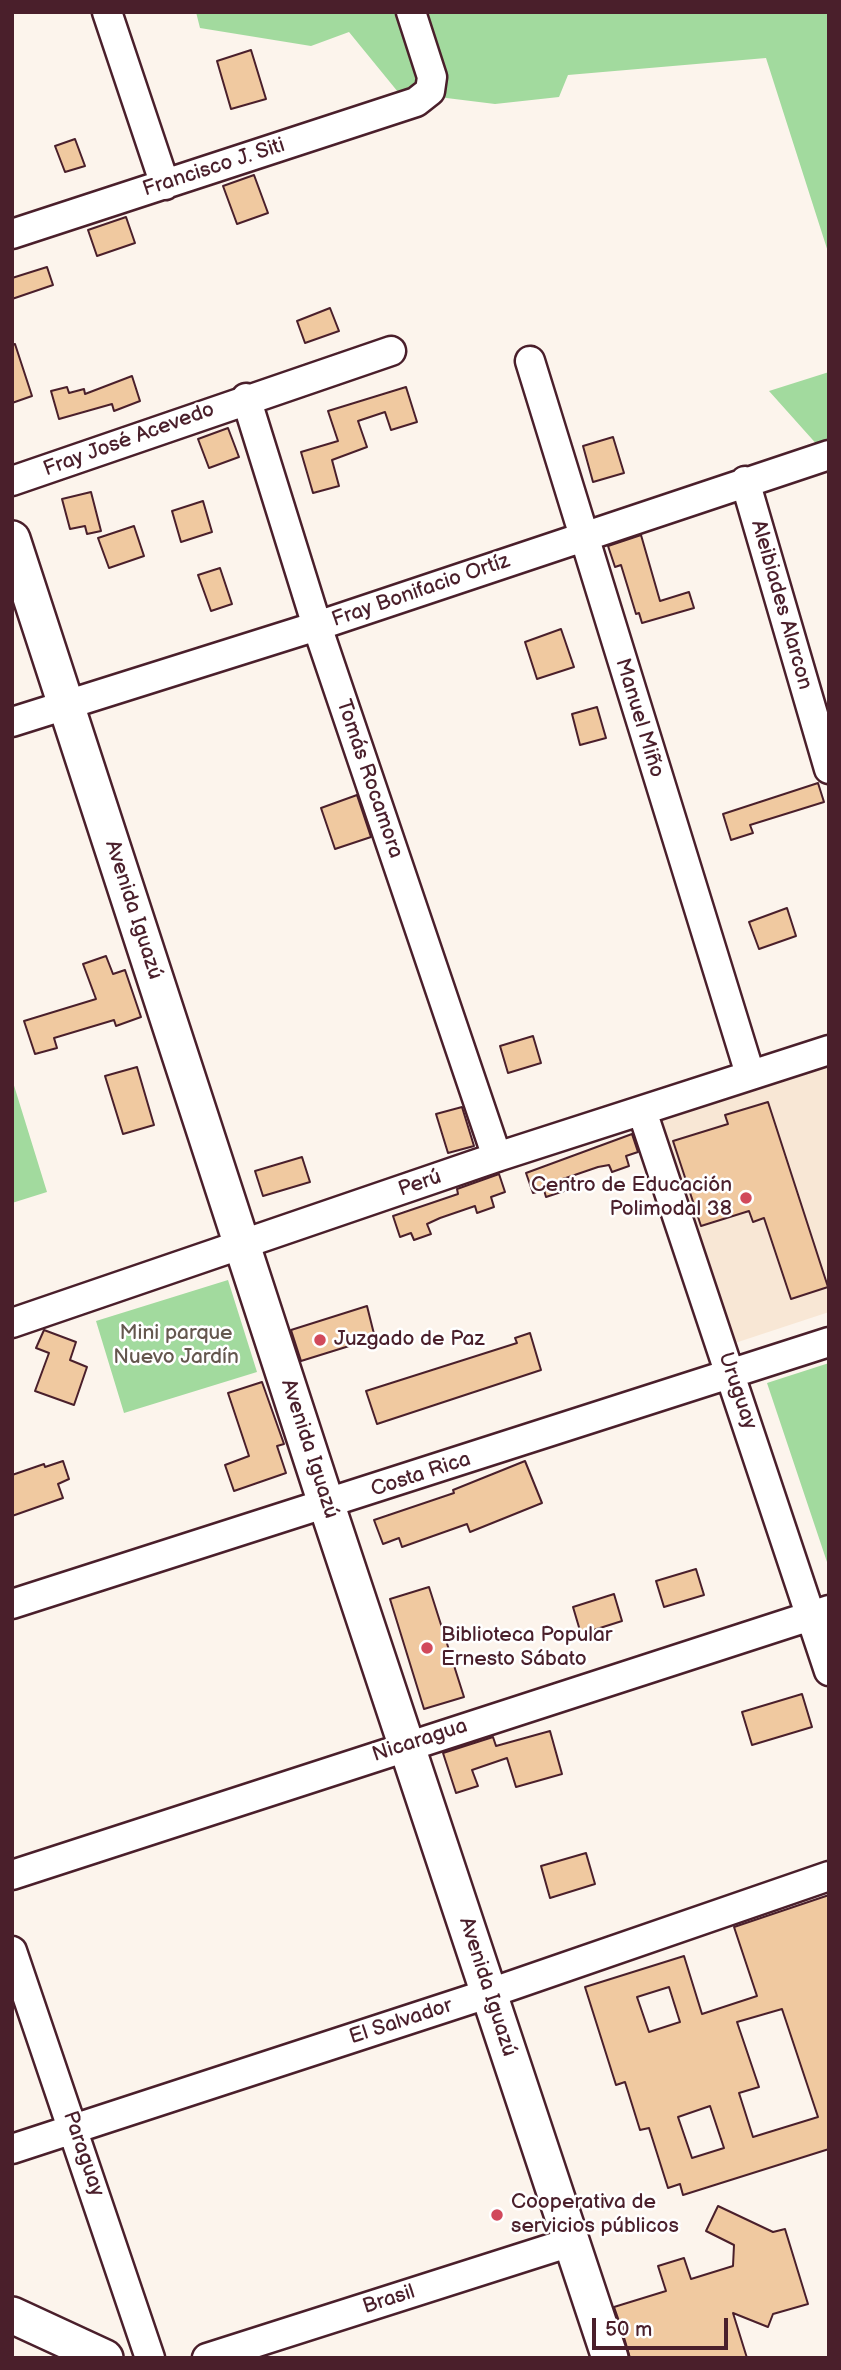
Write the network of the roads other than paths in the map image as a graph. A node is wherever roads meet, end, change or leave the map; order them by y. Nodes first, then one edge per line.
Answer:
1 (107, 12) edge
2 (411, 12) edge
3 (165, 185) junction
4 (12, 234) edge
5 (391, 351) dead end
6 (530, 362) dead end
7 (246, 398) junction
8 (829, 456) edge
9 (12, 481) edge
10 (745, 481) junction
11 (582, 537) junction
12 (12, 539) edge
13 (317, 626) junction
14 (66, 704) junction
15 (12, 722) edge
16 (827, 752) edge
17 (829, 1050) edge
18 (750, 1074) junction
19 (642, 1111) junction
20 (497, 1157) junction
21 (243, 1244) junction
22 (12, 1323) edge
23 (829, 1342) edge
24 (732, 1374) junction
25 (327, 1506) junction
26 (12, 1604) edge
27 (820, 1613) edge
28 (829, 1671) edge
29 (406, 1745) junction
30 (12, 1875) edge
31 (829, 1876) edge
32 (12, 1951) edge
33 (490, 1993) junction
34 (75, 2130) junction
35 (12, 2149) edge
36 (571, 2242) junction
37 (12, 2315) edge
38 (105, 2358) edge
39 (150, 2358) edge
40 (207, 2358) edge
41 (610, 2358) edge

1 - 3 street
2 - 3 street, Francisco J. Siti
3 - 4 street, Francisco J. Siti
5 - 7 street, Fray José Acevedo
6 - 11 street, Manuel Miño
7 - 9 street, Fray José Acevedo
7 - 13 street, Tomás Rocamora
8 - 10 street, Fray Bonifacio Ortíz
10 - 11 street, Fray Bonifacio Ortíz
10 - 16 street, Aleibiades Alarcon
11 - 13 street, Fray Bonifacio Ortíz
11 - 18 street, Manuel Miño
12 - 14 main road, Avenida Iguazú
13 - 14 street, Fray Bonifacio Ortíz
13 - 20 street, Tomás Rocamora
14 - 15 street, Fray Bonifacio Ortíz
14 - 21 main road, Avenida Iguazú
17 - 18 street, Perú
18 - 19 street, Perú
19 - 20 street, Perú
19 - 24 street, Uruguay
20 - 21 street, Perú
21 - 22 street, Perú
21 - 25 main road, Avenida Iguazú
23 - 24 street, Costa Rica
24 - 25 street, Costa Rica
24 - 27 street, Uruguay
25 - 26 street, Costa Rica
25 - 29 main road, Avenida Iguazú
27 - 28 street, Uruguay
27 - 29 street, Nicaragua
29 - 30 street, Nicaragua
29 - 33 main road, Avenida Iguazú
31 - 33 street, El Salvador
32 - 34 street, Paraguay
33 - 34 street, El Salvador
33 - 36 main road, Avenida Iguazú
34 - 35 street, El Salvador
34 - 39 street, Paraguay
36 - 40 street, Brasil
36 - 41 main road, Avenida Iguazú
37 - 38 main road

